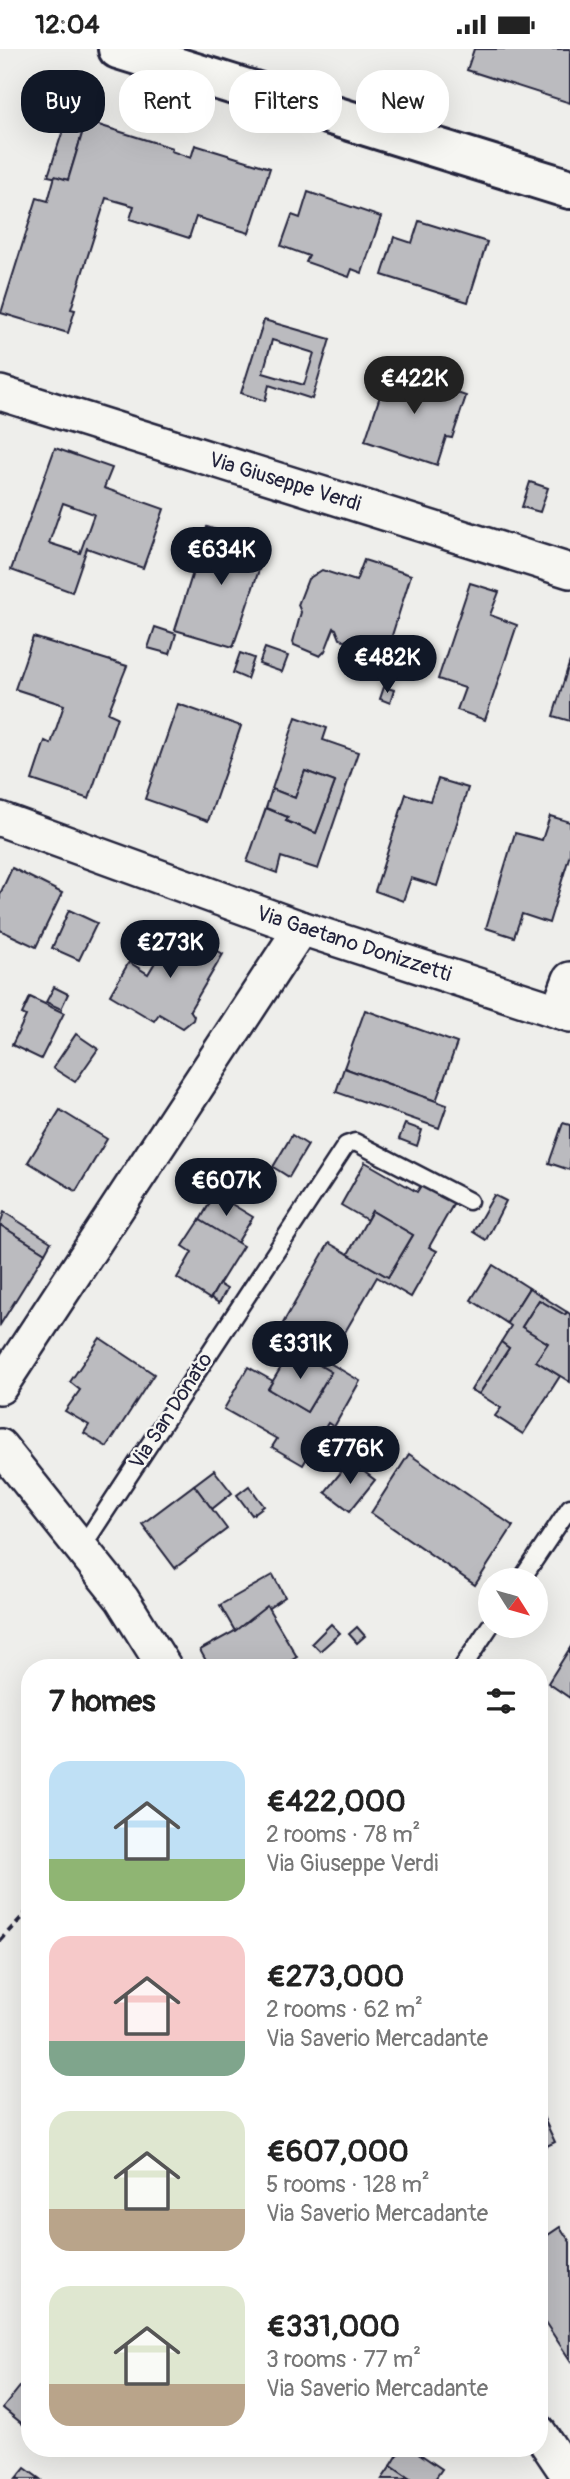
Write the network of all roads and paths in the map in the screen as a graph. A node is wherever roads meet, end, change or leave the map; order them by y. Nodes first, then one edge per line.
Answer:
1 (118, 49) edge
2 (570, 189) edge
3 (0, 393) edge
4 (570, 571) edge
5 (0, 819) edge
6 (300, 927) junction
7 (570, 979) edge
8 (564, 1013) edge
9 (468, 1201) dead end
10 (0, 1387) edge
11 (0, 1445) edge
12 (570, 1507) edge
13 (82, 1547) junction
14 (529, 1568) edge
15 (482, 1638) edge
16 (159, 1659) edge
17 (468, 1659) edge
18 (21, 1919) edge
19 (0, 1941) edge
20 (548, 2445) edge
21 (570, 2477) edge

1 - 2 main road
3 - 4 street, Via Giuseppe Verdi
5 - 6 street, Via Gaetano Donizzetti
6 - 8 street, Via Gaetano Donizzetti
6 - 10 street
7 - 8 street, Via Gaetano Donizzetti
9 - 13 lane, Via San Donato
11 - 13 street
12 - 14 lane
13 - 16 street
15 - 17 lane
18 - 19 path
20 - 21 street

